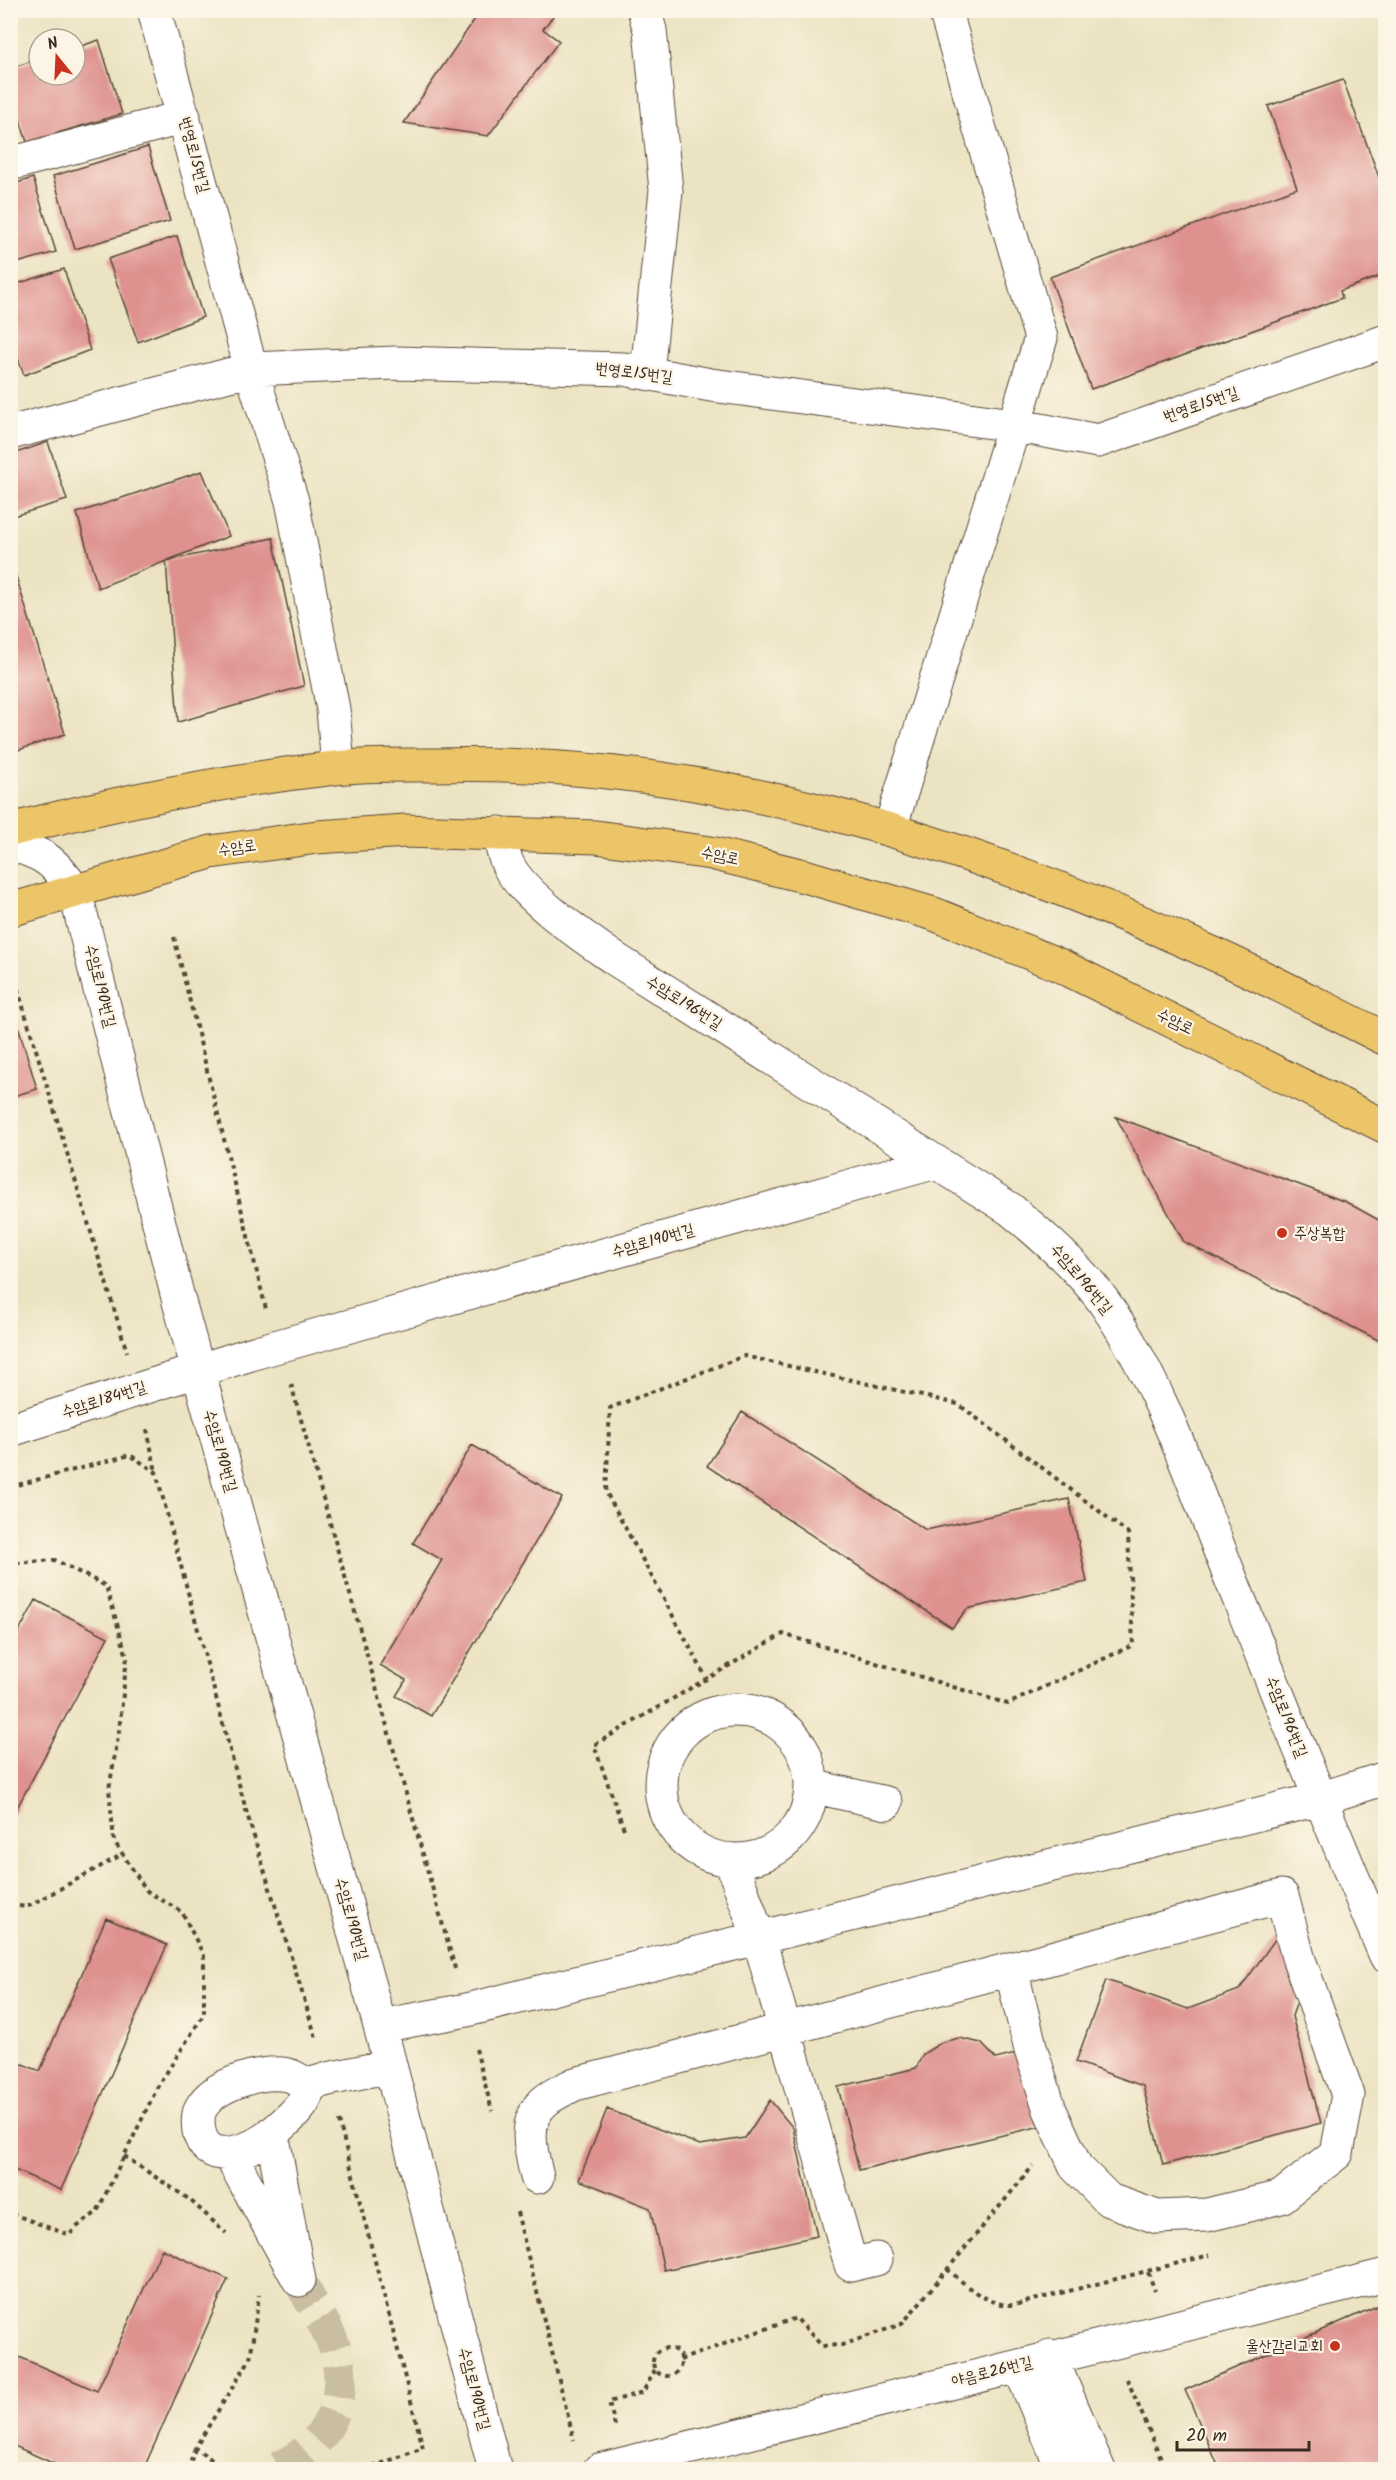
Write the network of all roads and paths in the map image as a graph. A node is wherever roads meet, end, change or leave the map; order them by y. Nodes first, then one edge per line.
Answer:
1 (154, 10) edge
2 (644, 10) edge
3 (945, 10) edge
4 (184, 117) junction
5 (10, 164) edge
6 (1386, 341) edge
7 (251, 369) junction
8 (647, 373) junction
9 (1014, 425) junction
10 (10, 433) edge
11 (338, 767) junction
12 (10, 830) edge
13 (890, 830) junction
14 (499, 833) junction
15 (10, 844) edge
16 (75, 891) junction
17 (10, 910) edge
18 (174, 937) dead end
19 (15, 980) dead end
20 (1386, 1039) edge
21 (1386, 1127) edge
22 (936, 1162) junction
23 (276, 1347) junction
24 (198, 1371) junction
25 (139, 1389) junction
26 (10, 1430) edge
27 (156, 1472) junction
28 (10, 1487) edge
29 (10, 1570) edge
30 (706, 1679) junction
31 (1386, 1778) edge
32 (811, 1786) junction
33 (1319, 1799) junction
34 (886, 1803) dead end
35 (624, 1829) dead end
36 (123, 1854) junction
37 (732, 1861) junction
38 (10, 1905) edge
39 (759, 1938) junction
40 (1386, 1956) edge
41 (1011, 1969) junction
42 (467, 2010) junction
43 (380, 2026) junction
44 (784, 2031) junction
45 (390, 2066) junction
46 (318, 2082) junction
47 (492, 2113) dead end
48 (272, 2133) junction
49 (1060, 2133) junction
50 (229, 2153) junction
51 (124, 2156) junction
52 (537, 2177) dead end
53 (515, 2205) dead end
54 (10, 2213) edge
55 (232, 2239) dead end
56 (1215, 2252) dead end
57 (876, 2259) dead end
58 (947, 2269) junction
59 (1386, 2275) edge
60 (257, 2289) dead end
61 (1111, 2343) junction
62 (1050, 2356) junction
63 (680, 2360) junction
64 (1019, 2366) junction
65 (655, 2370) junction
66 (576, 2446) dead end
67 (195, 2448) junction
68 (612, 2466) edge
69 (188, 2469) edge
70 (227, 2469) edge
71 (364, 2469) edge
72 (495, 2469) edge
73 (1063, 2469) edge
74 (1099, 2469) edge
75 (1166, 2469) edge

1 - 4 street, 번영로15번길
2 - 8 street
3 - 9 street
4 - 5 street
4 - 7 street, 번영로15번길
6 - 9 street, 번영로15번길
7 - 8 street, 번영로15번길
7 - 10 street, 번영로15번길
7 - 11 street, 번영로15번길
8 - 9 street, 번영로15번길
9 - 13 street
11 - 12 main road
11 - 13 main road
13 - 20 main road
14 - 16 main road, 수암로
14 - 21 main road, 수암로
14 - 22 street, 수암로196번길
15 - 16 street, 수암로190번길
16 - 17 main road, 수암로
16 - 24 street, 수암로190번길
18 - 23 path
19 - 25 path
22 - 23 street, 수암로190번길
22 - 33 street, 수암로196번길
23 - 24 street, 수암로190번길
23 - 42 path
24 - 25 street, 수암로184번길
24 - 43 street, 수암로190번길
25 - 26 street, 수암로184번길
25 - 27 path
27 - 28 path
27 - 46 path
29 - 36 path
30 - 30 path
30 - 35 path
31 - 33 street
32 - 34 street
32 - 37 street
32 - 37 street
33 - 39 street
33 - 40 street, 수암로196번길
36 - 38 path
36 - 51 path
37 - 39 street
39 - 42 street
39 - 44 street
41 - 44 street
41 - 49 street
41 - 49 street
42 - 43 street
42 - 47 path
43 - 45 street, 수암로190번길
44 - 52 street
44 - 57 street
45 - 46 street
45 - 72 street, 수암로190번길
46 - 48 street
46 - 50 street
46 - 71 path
48 - 50 street
48 - 50 street
49 - 58 path
51 - 54 path
51 - 55 path
53 - 66 path
56 - 58 path
58 - 63 path
59 - 61 street, 야음로26번길
60 - 67 path
61 - 62 street, 야음로26번길
61 - 75 path
62 - 64 street, 야음로26번길
62 - 74 street
63 - 65 path
63 - 65 path
64 - 68 street, 야음로26번길
64 - 73 street
65 - 68 path
67 - 69 path
67 - 70 path

